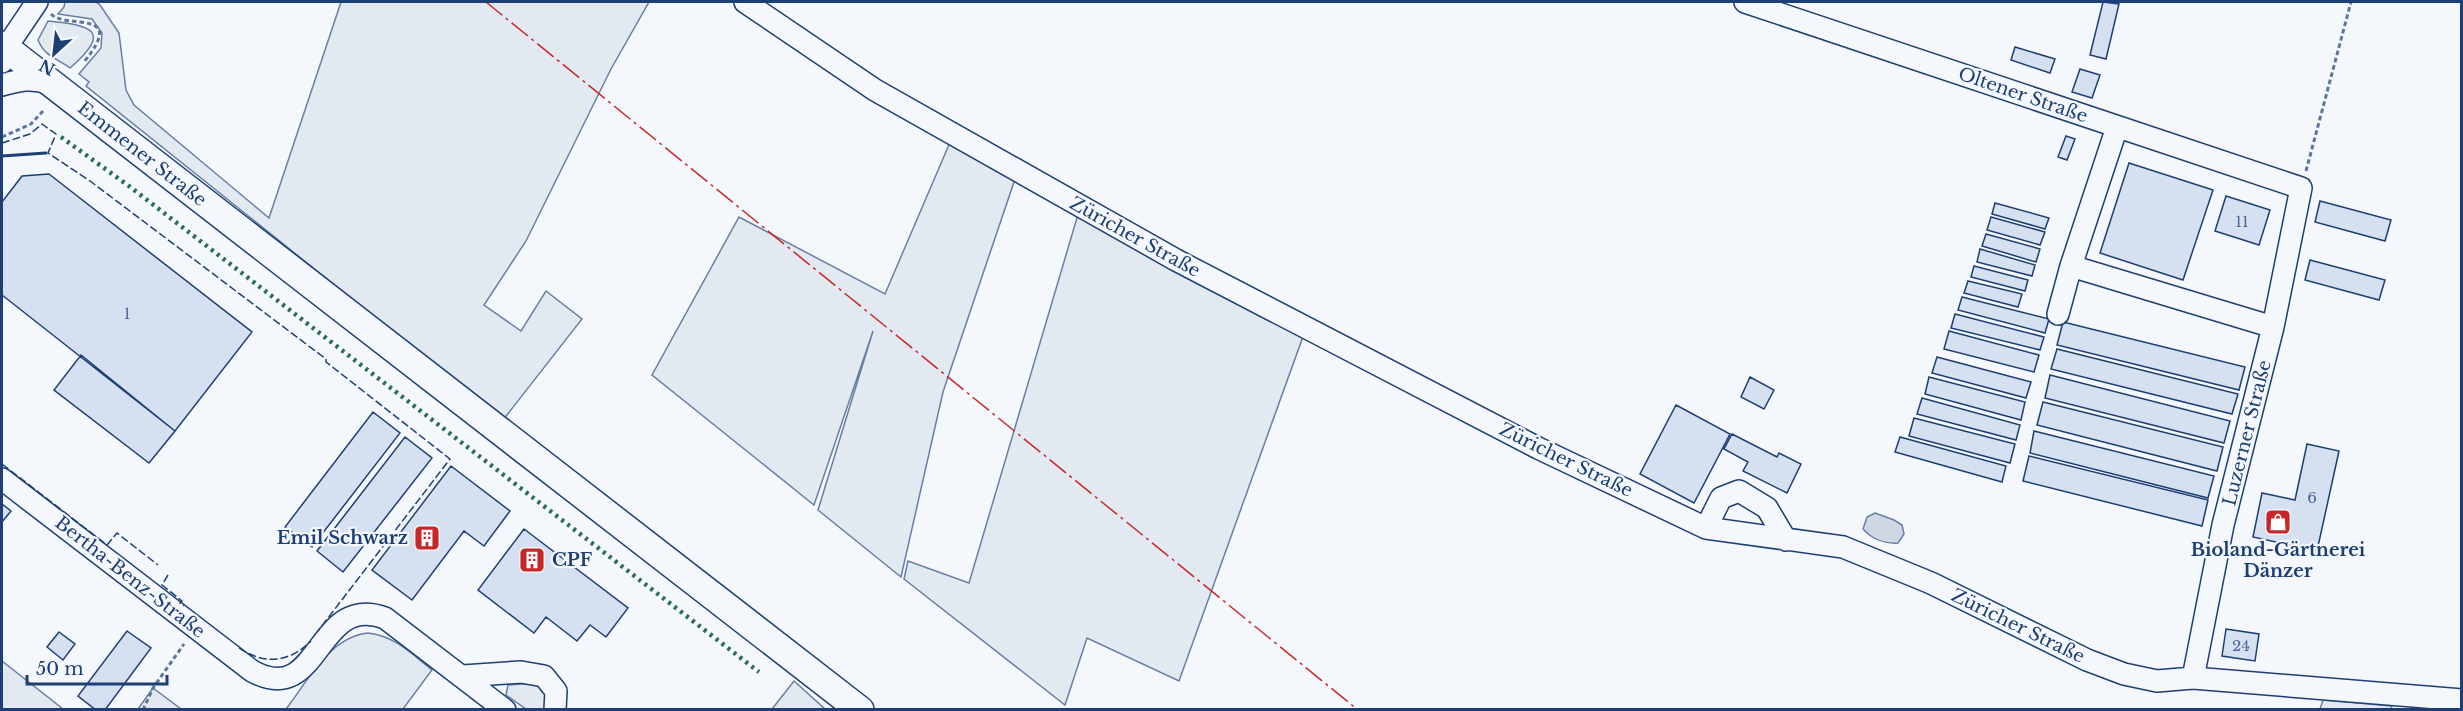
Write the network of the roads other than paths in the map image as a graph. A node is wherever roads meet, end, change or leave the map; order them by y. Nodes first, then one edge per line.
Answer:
1 (745, 2) edge
2 (1745, 2) edge
3 (44, 7) edge
4 (3, 51) edge
5 (2, 85) edge
6 (49, 98) junction
7 (2117, 127) junction
8 (2301, 188) joint
9 (2071, 266) junction
10 (2058, 314) dead end
11 (2274, 327) junction
12 (2, 479) edge
13 (1706, 528) junction
14 (1786, 540) junction
15 (463, 676) junction
16 (2193, 678) junction
17 (2462, 699) edge
18 (2398, 702) edge
19 (505, 710) edge
20 (555, 710) edge
21 (860, 710) edge

1 - 13 street, Züricher Straße
2 - 7 street, Oltener Straße
3 - 4 street
4 - 6 main road, Emmener Straße
5 - 6 street
6 - 21 main road, Emmener Straße
7 - 8 street, Oltener Straße
7 - 9 street
8 - 11 street, Luzerner Straße
9 - 10 street
9 - 11 street
11 - 16 street, Luzerner Straße
12 - 15 street, Bertha-Benz-Straße
13 - 14 street, Züricher Straße
13 - 14 street
14 - 16 street, Züricher Straße
15 - 19 street, Bertha-Benz-Straße
15 - 20 street
16 - 18 street, Züricher Straße
17 - 18 street, Züricher Straße

